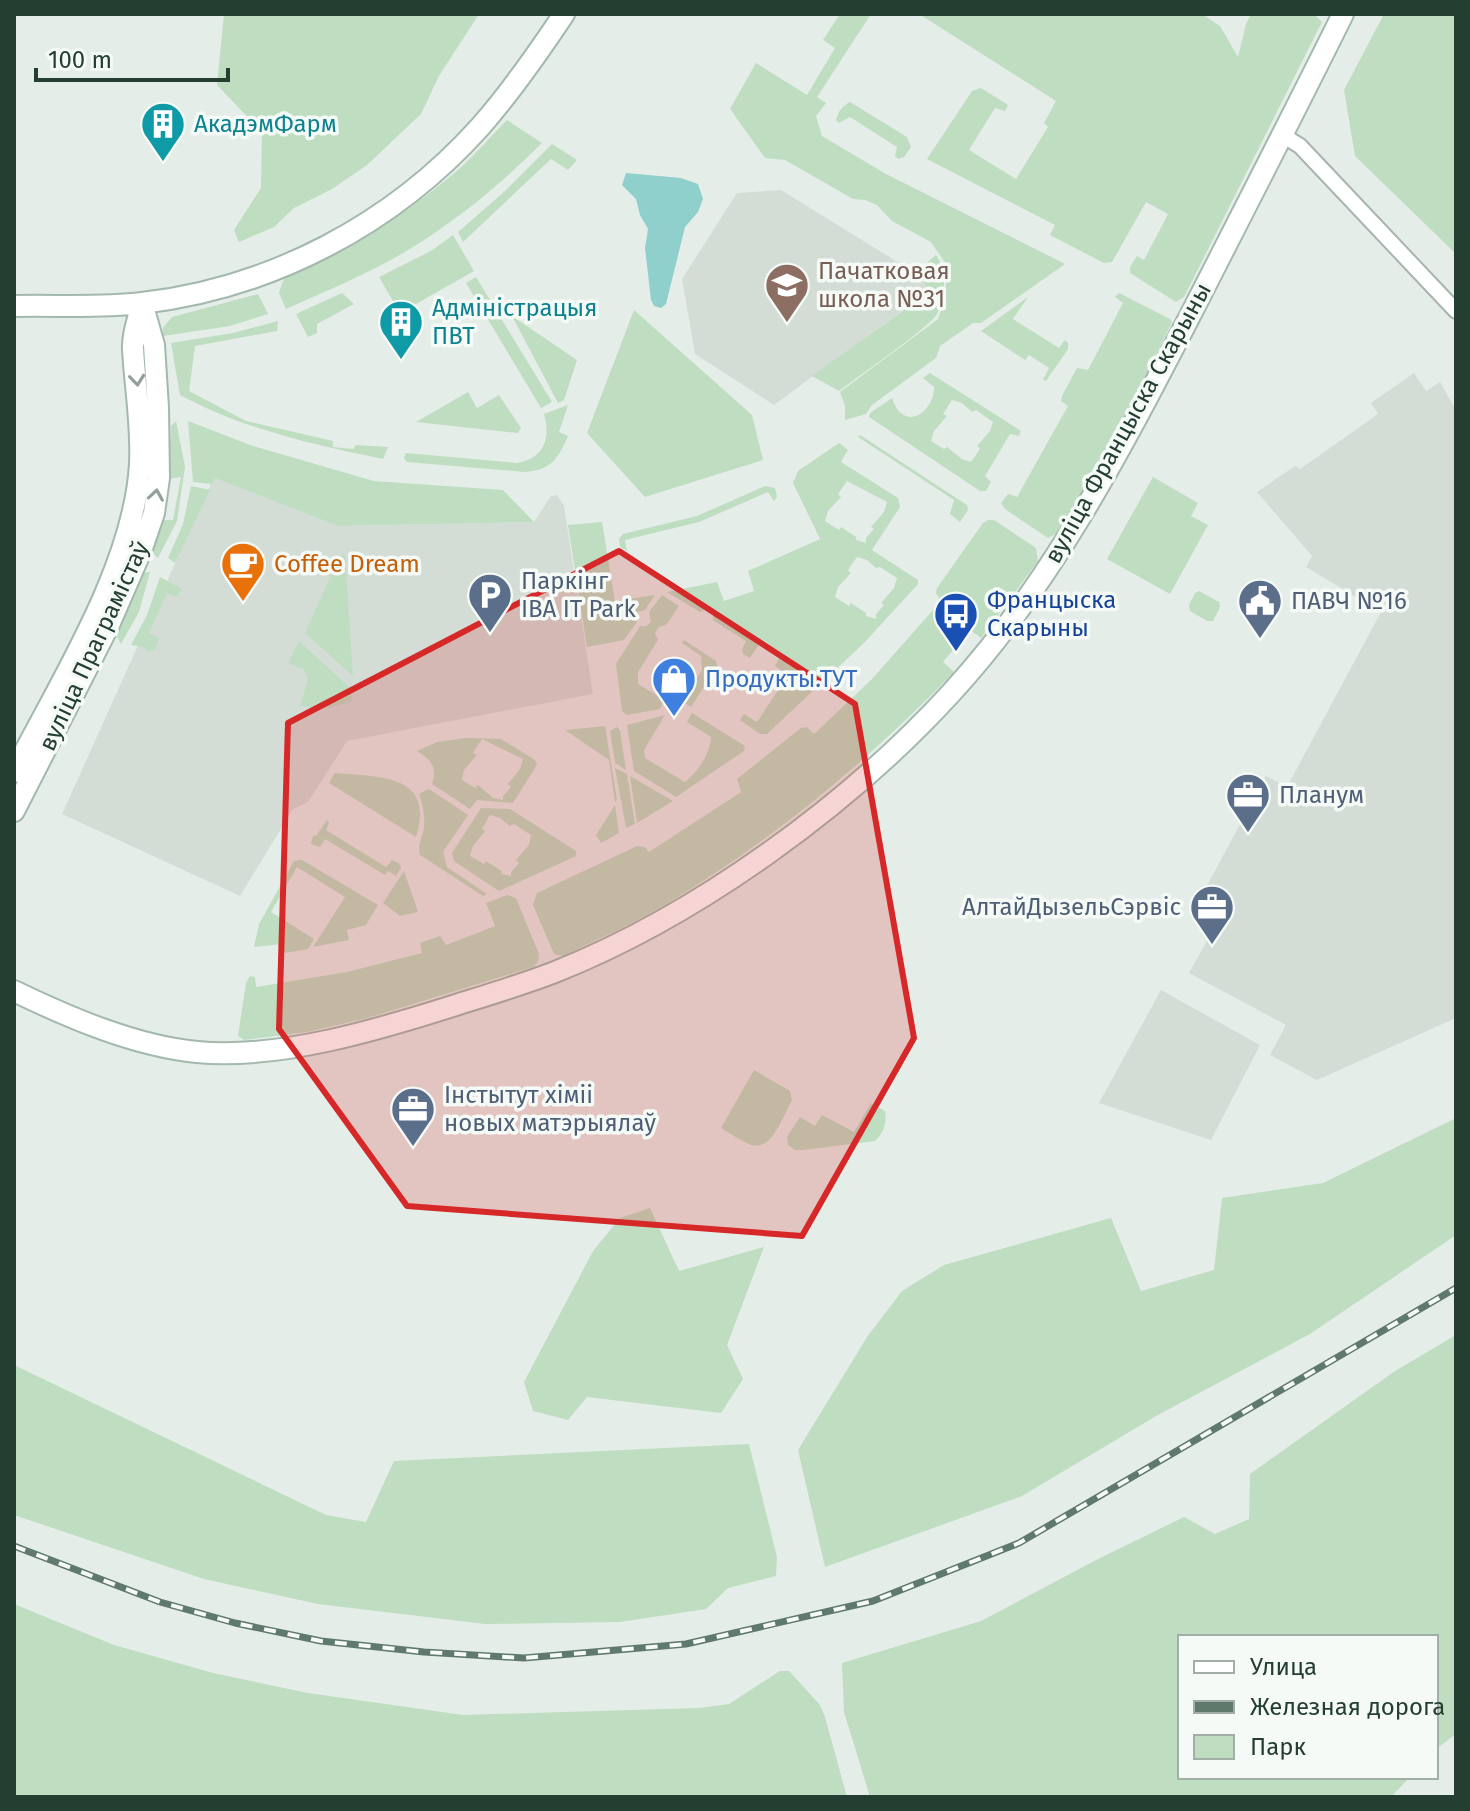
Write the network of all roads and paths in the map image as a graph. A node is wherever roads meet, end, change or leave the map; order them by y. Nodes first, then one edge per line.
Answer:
1 (564, 14) edge
2 (1343, 14) edge
3 (1284, 136) junction
4 (142, 303) junction
5 (14, 306) edge
6 (1456, 311) edge
7 (14, 772) edge
8 (14, 811) edge
9 (14, 991) edge

1 - 4 main road
2 - 3 main road, вуліца Францыска Скарыны
3 - 6 street
3 - 9 main road, вуліца Францыска Скарыны
4 - 5 main road
4 -> 7 main road, вуліца Праграмістаў
8 -> 4 main road, вуліца Праграмістаў

